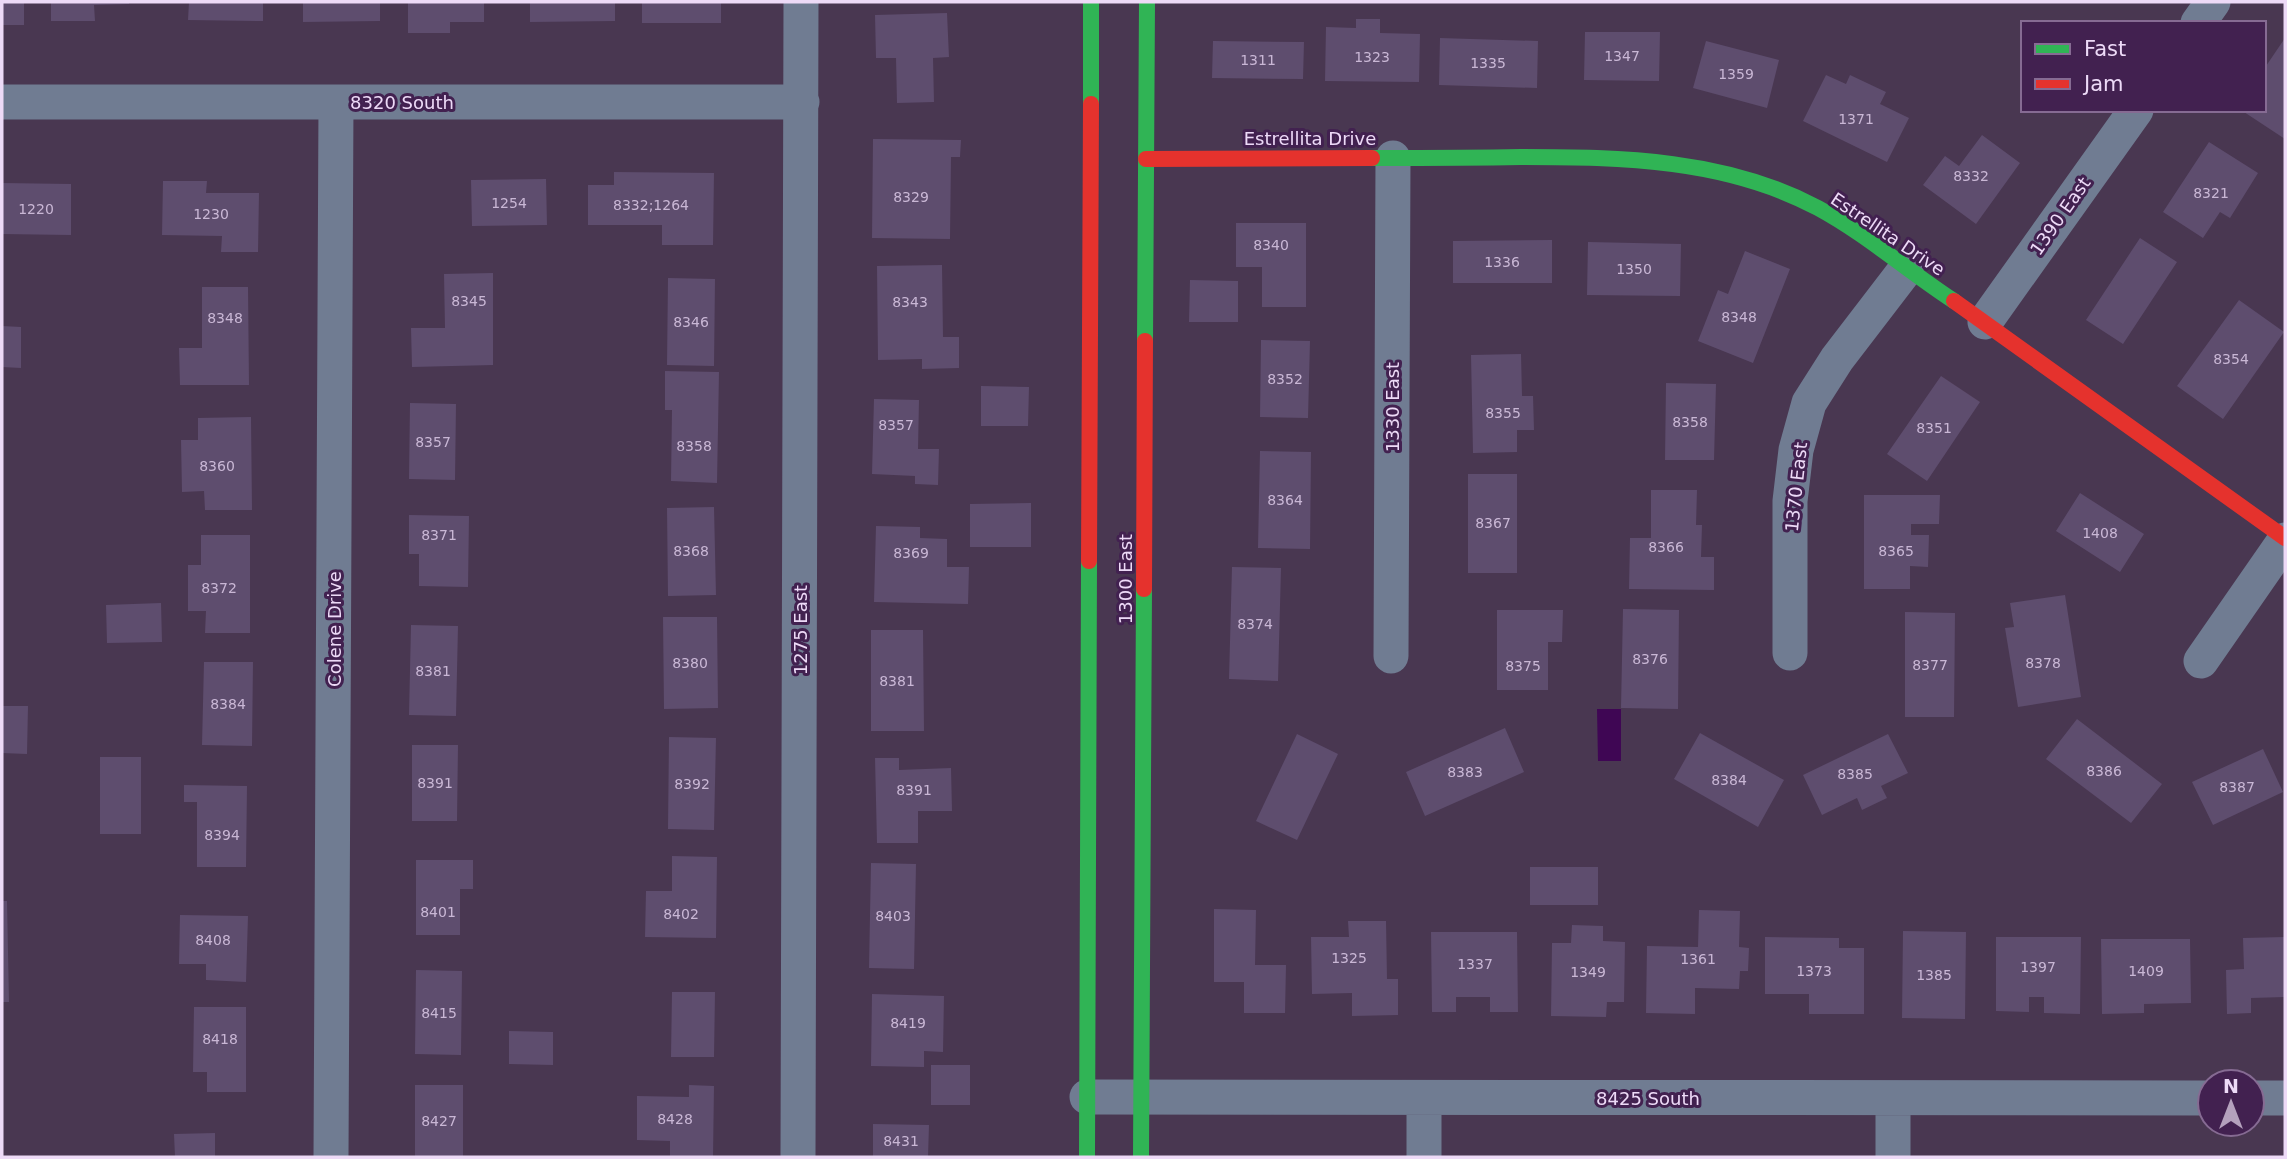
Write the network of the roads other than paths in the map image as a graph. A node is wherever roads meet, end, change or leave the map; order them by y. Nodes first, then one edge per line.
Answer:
1 (801, 2) edge
2 (1091, 2) edge
3 (1147, 2) edge
4 (2213, 2) edge
5 (2199, 21) edge
6 (2, 102) edge
7 (336, 102) junction
8 (802, 102) junction
9 (2135, 112) edge
10 (1393, 158) junction
11 (1146, 159) junction
12 (1906, 269) junction
13 (1984, 322) junction
14 (2285, 539) edge
15 (1790, 653) dead end
16 (1391, 656) dead end
17 (2201, 661) dead end
18 (1087, 1097) junction
19 (1142, 1098) junction
20 (1424, 1098) junction
21 (2196, 1098) edge
22 (2266, 1098) edge
23 (2285, 1098) edge
24 (1893, 1099) junction
25 (331, 1157) edge
26 (798, 1157) edge
27 (1087, 1157) edge
28 (1141, 1157) edge
29 (1424, 1157) edge
30 (1893, 1157) edge

1 - 8 street, 1275 East
2 - 18 main road, 1300 East
3 - 11 main road, 1300 East
4 - 5 street
6 - 7 street, 8320 South
7 - 8 street, 8320 South
7 - 25 street, Colene Drive
8 - 26 street, 1275 East
9 - 13 street, 1390 East
10 - 11 main road, Estrellita Drive
10 - 12 main road, Estrellita Drive
10 - 16 street, 1330 East
11 - 19 main road, 1300 East
12 - 13 main road, Estrellita Drive
12 - 15 street, 1370 East
13 - 14 main road, Estrellita Drive
14 - 17 street
18 - 19 street, 8425 South
18 - 27 main road, 1300 East
19 - 20 street, 8425 South
19 - 28 main road, 1300 East
20 - 24 street, 8425 South
20 - 29 street
21 - 24 street, 8425 South
22 - 23 street
24 - 30 street

